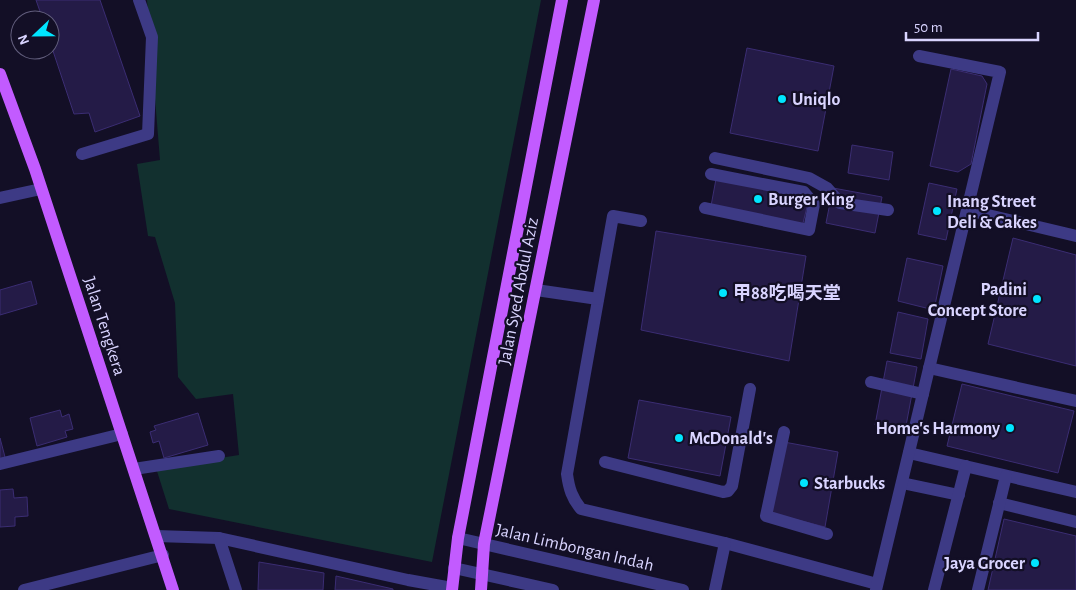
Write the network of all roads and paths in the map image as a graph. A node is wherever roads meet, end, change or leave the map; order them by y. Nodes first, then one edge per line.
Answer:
1 (139, 0) edge
2 (562, 0) edge
3 (594, 0) edge
4 (919, 56) dead end
5 (0, 74) edge
6 (82, 154) dead end
7 (714, 158) dead end
8 (712, 174) dead end
9 (42, 189) junction
10 (0, 198) edge
11 (705, 208) dead end
12 (888, 210) dead end
13 (967, 210) junction
14 (641, 221) dead end
15 (1076, 236) edge
16 (536, 290) junction
17 (598, 299) junction
18 (929, 368) junction
19 (871, 382) dead end
20 (750, 390) dead end
21 (923, 394) junction
22 (1076, 401) edge
23 (784, 432) dead end
24 (122, 434) junction
25 (909, 453) junction
26 (219, 456) dead end
27 (605, 462) dead end
28 (0, 464) edge
29 (966, 466) junction
30 (134, 469) junction
31 (1006, 476) junction
32 (902, 483) junction
33 (1076, 492) edge
34 (959, 496) junction
35 (999, 503) junction
36 (1076, 522) edge
37 (827, 534) dead end
38 (156, 536) junction
39 (219, 538) junction
40 (458, 538) junction
41 (725, 543) junction
42 (484, 544) junction
43 (163, 555) junction
44 (454, 568) junction
45 (482, 574) junction
46 (407, 585) edge
47 (877, 587) edge
48 (452, 589) edge
49 (24, 590) edge
50 (173, 590) edge
51 (236, 590) edge
52 (481, 590) edge
53 (553, 590) edge
54 (683, 590) edge
55 (715, 590) edge
56 (934, 590) edge
57 (978, 590) edge

1 - 6 street
2 - 40 main road, Jalan Syed Abdul Aziz
3 - 16 main road, Jalan Syed Abdul Aziz
4 - 13 street
5 - 9 main road, Jalan Tengkera
7 - 12 street
8 - 11 street
9 - 10 street
9 - 24 main road, Jalan Tengkera
13 - 15 street
13 - 18 street
14 - 17 street
16 - 17 street
16 - 42 main road, Jalan Syed Abdul Aziz
17 - 41 street
18 - 21 street
18 - 22 street
19 - 21 street
20 - 27 street
21 - 25 street
23 - 37 street
24 - 28 street
24 - 30 main road, Jalan Tengkera
25 - 29 street
25 - 32 street
26 - 30 street
29 - 31 street
29 - 34 street
30 - 38 main road, Jalan Tengkera
31 - 33 street
31 - 35 street
32 - 34 street
32 - 47 street
34 - 56 street
35 - 36 street
35 - 57 street
38 - 39 street
38 - 43 main road, Jalan Tengkera
39 - 46 street
39 - 51 street
40 - 42 street, Jalan Limbongan Indah
40 - 44 main road, Jalan Syed Abdul Aziz
41 - 47 street
41 - 55 street
42 - 45 main road, Jalan Syed Abdul Aziz
42 - 54 street, Jalan Limbongan Indah
43 - 49 street
43 - 50 main road, Jalan Tengkera
44 - 45 street
44 - 48 main road, Jalan Syed Abdul Aziz
45 - 52 main road, Jalan Syed Abdul Aziz
45 - 53 street
46 - 48 street

